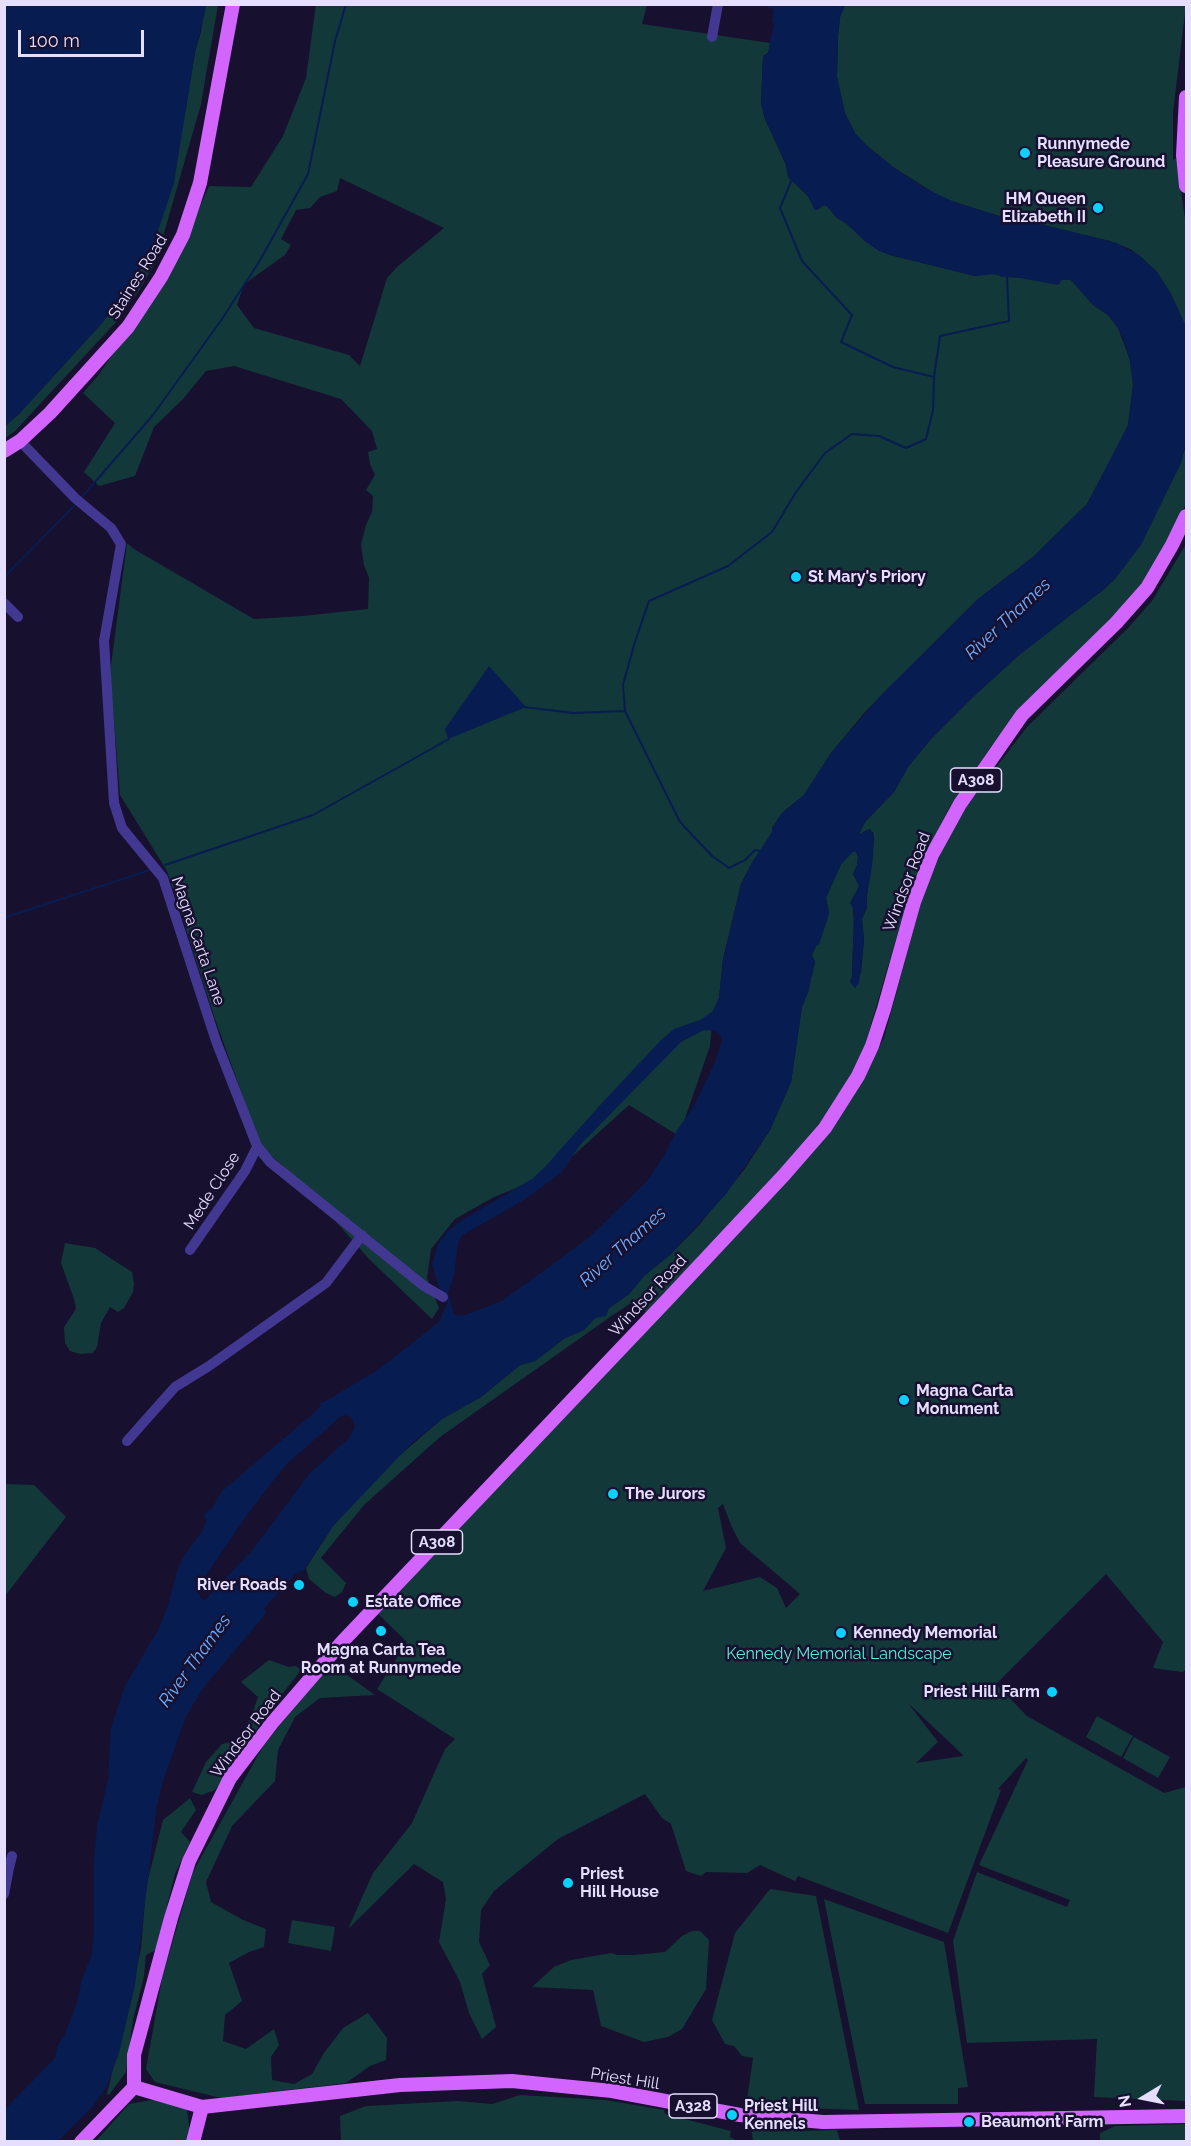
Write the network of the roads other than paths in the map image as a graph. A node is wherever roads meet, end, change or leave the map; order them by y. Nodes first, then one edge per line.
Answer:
1 (233, 4) edge
2 (718, 4) edge
3 (712, 37) dead end
4 (1186, 97) edge
5 (1186, 186) edge
6 (20, 441) junction
7 (4, 452) edge
8 (1186, 516) edge
9 (4, 603) edge
10 (18, 617) dead end
11 (257, 1147) junction
12 (362, 1235) junction
13 (190, 1250) dead end
14 (443, 1297) dead end
15 (127, 1441) dead end
16 (12, 1856) dead end
17 (7, 1868) edge
18 (4, 1894) edge
19 (134, 2087) junction
20 (202, 2107) junction
21 (1186, 2116) edge
22 (81, 2142) edge
23 (193, 2142) edge

1 - 6 main road, Staines Road
2 - 3 street
4 - 5 main road
6 - 7 main road, Staines Road
6 - 11 street, Magna Carta Lane
8 - 19 main road, Windsor Road / A308
9 - 10 street
11 - 12 street, Magna Carta Lane
11 - 13 street, Mede Close
12 - 14 street, Magna Carta Lane
12 - 15 street
16 - 17 street
17 - 18 street
19 - 20 main road, Priest Hill / A328
19 - 22 main road
20 - 21 main road, Priest Hill / A328
20 - 23 main road

